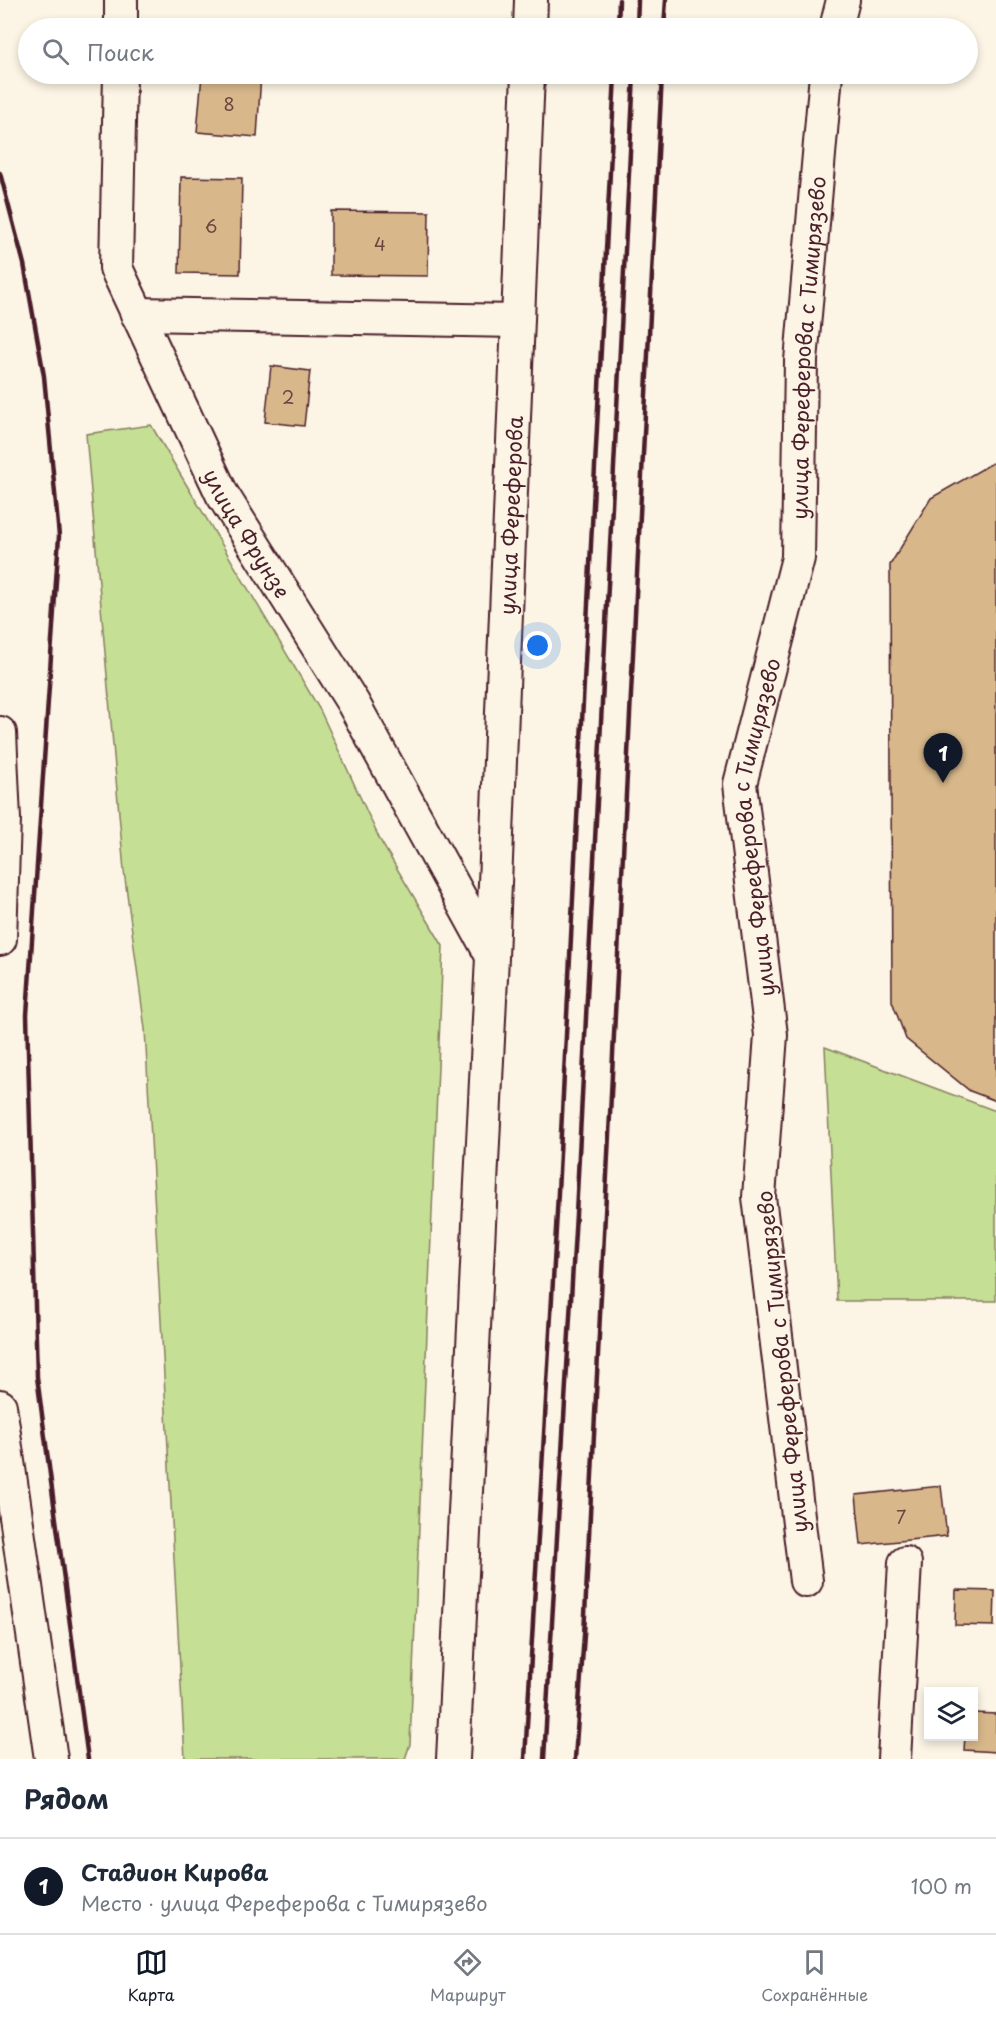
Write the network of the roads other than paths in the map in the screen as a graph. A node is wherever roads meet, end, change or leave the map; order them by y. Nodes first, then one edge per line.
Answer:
1 (121, 0) edge
2 (531, 0) edge
3 (843, 0) edge
4 (121, 18) edge
5 (530, 18) edge
6 (838, 18) edge
7 (120, 84) edge
8 (528, 84) edge
9 (825, 84) edge
10 (137, 314) junction
11 (517, 321) junction
12 (0, 733) edge
13 (0, 939) edge
14 (492, 957) junction
15 (0, 1407) edge
16 (905, 1563) dead end
17 (806, 1581) dead end
18 (51, 1759) edge
19 (453, 1759) edge
20 (894, 1759) edge

1 - 4 street
2 - 5 street
3 - 6 street
7 - 10 street, улица Фрунзе
8 - 11 street, улица Фереферова
9 - 17 street, улица Фереферова с Тимирязево
10 - 11 street
10 - 14 street, улица Фрунзе
11 - 14 street, улица Фереферова
12 - 13 street
14 - 19 street, улица Фереферова
15 - 18 street
16 - 20 street

